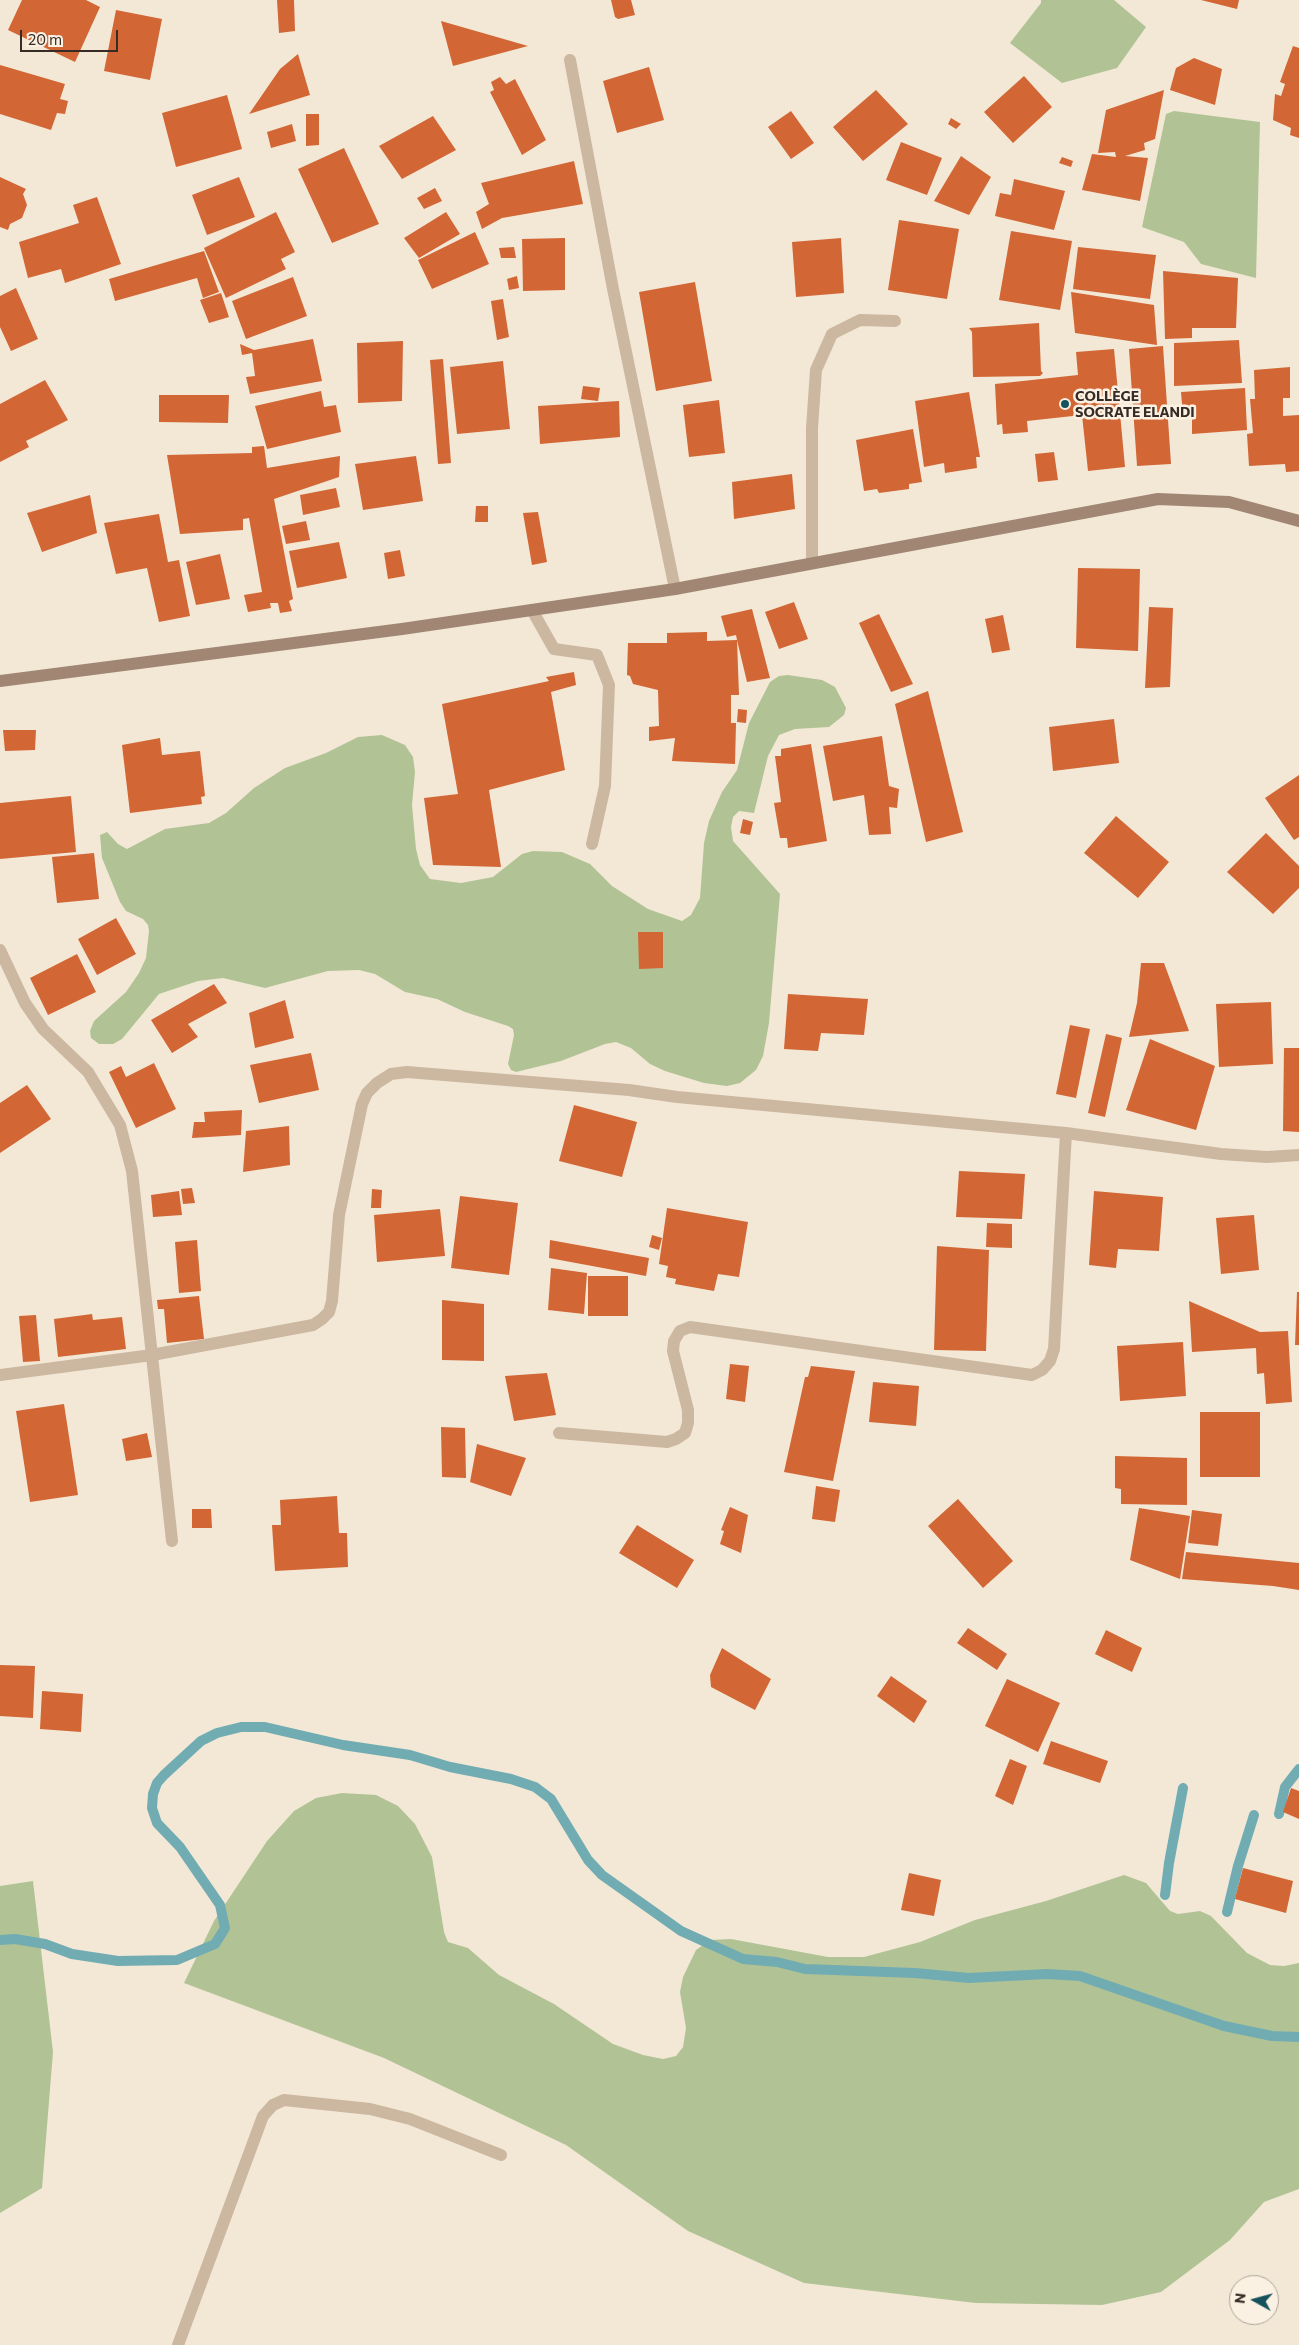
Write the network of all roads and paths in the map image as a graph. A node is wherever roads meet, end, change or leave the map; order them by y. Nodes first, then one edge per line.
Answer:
1 (570, 60) dead end
2 (895, 321) dead end
3 (1299, 521) edge
4 (812, 563) junction
5 (675, 589) junction
6 (532, 610) junction
7 (0, 681) edge
8 (592, 844) dead end
9 (0, 950) edge
10 (1066, 1133) junction
11 (1299, 1155) edge
12 (152, 1355) junction
13 (0, 1375) edge
14 (559, 1433) dead end
15 (172, 1541) dead end
16 (501, 2155) dead end
17 (178, 2345) edge

1 - 5 street
2 - 4 street
3 - 4 main road
4 - 5 main road
5 - 6 main road
6 - 7 main road
6 - 8 street
9 - 12 street
10 - 11 street
10 - 12 street
10 - 14 street
12 - 13 street
12 - 15 street
16 - 17 street

